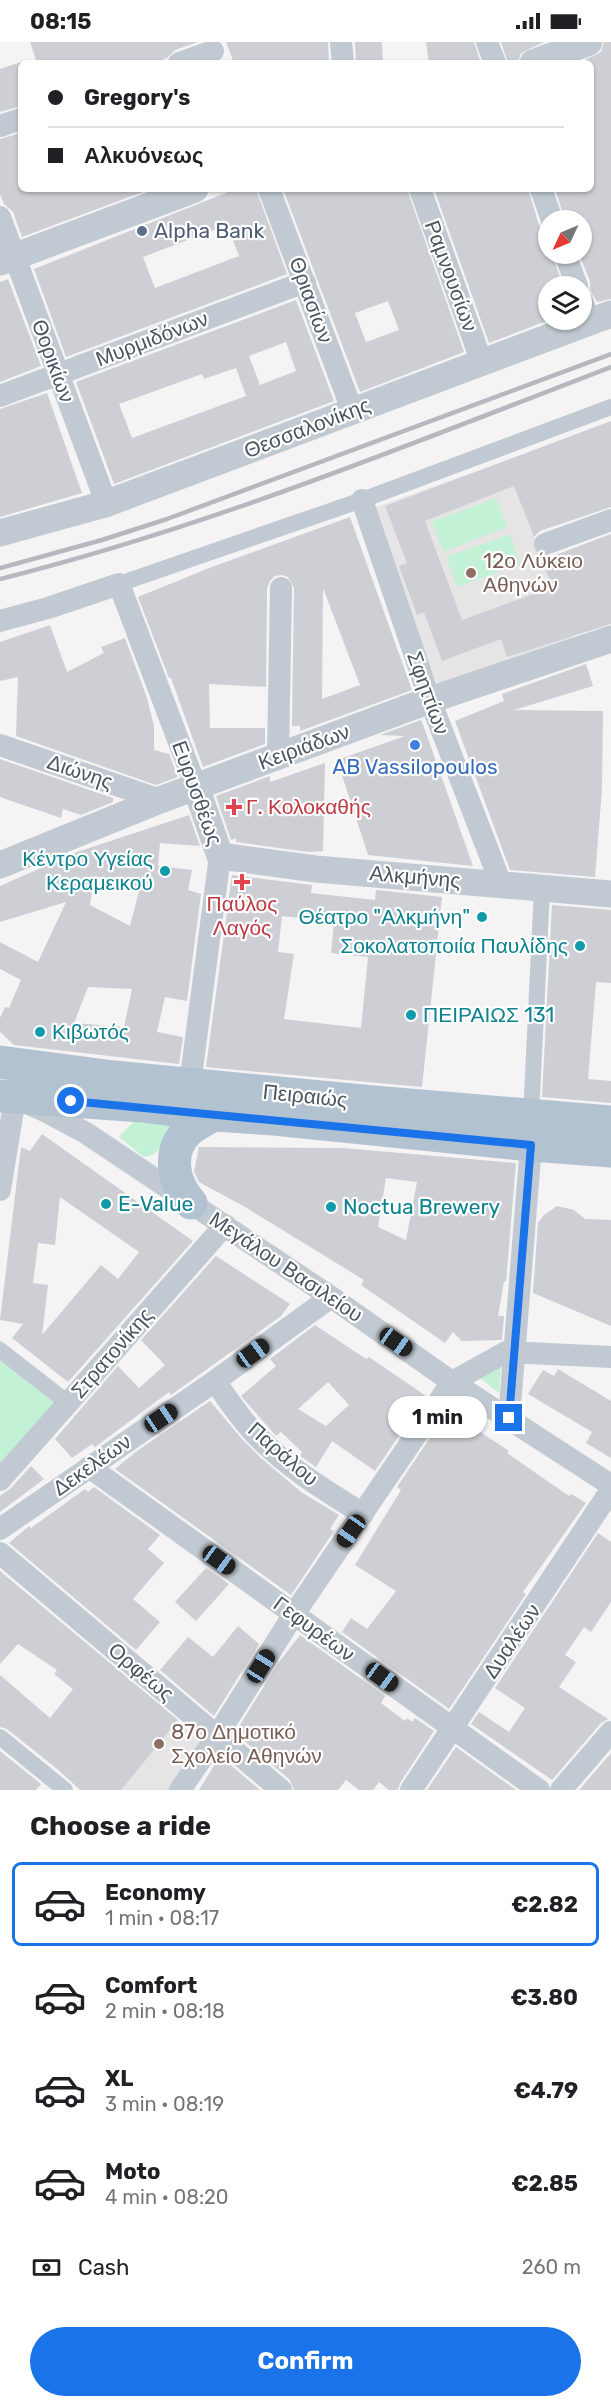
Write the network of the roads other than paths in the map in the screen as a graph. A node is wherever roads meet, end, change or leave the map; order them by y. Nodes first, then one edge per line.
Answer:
1 (341, 42) edge
2 (487, 42) edge
3 (590, 42) edge
4 (213, 52) edge
5 (188, 60) edge
6 (343, 60) edge
7 (494, 60) edge
8 (541, 60) edge
9 (18, 120) edge
10 (0, 126) edge
11 (187, 192) edge
12 (270, 192) edge
13 (421, 192) edge
14 (542, 192) edge
15 (548, 210) edge
16 (0, 217) edge
17 (8, 259) edge
18 (305, 282) junction
19 (594, 313) edge
20 (482, 363) junction
21 (57, 375) junction
22 (0, 396) edge
23 (611, 407) edge
24 (352, 410) junction
25 (362, 500) junction
26 (105, 504) junction
27 (611, 520) edge
28 (0, 533) edge
29 (545, 544) dead end
30 (119, 584) junction
31 (281, 588) dead end
32 (0, 621) edge
33 (611, 639) edge
34 (430, 700) junction
35 (0, 745) edge
36 (278, 756) junction
37 (196, 787) junction
38 (160, 800) junction
39 (220, 856) junction
40 (0, 865) edge
41 (611, 878) edge
42 (501, 884) junction
43 (542, 888) junction
44 (611, 894) edge
45 (3, 1060) edge
46 (190, 1084) junction
47 (7, 1097) edge
48 (213, 1115) junction
49 (611, 1122) edge
50 (531, 1130) junction
51 (611, 1151) edge
52 (0, 1190) edge
53 (191, 1203) junction
54 (225, 1225) junction
55 (331, 1297) junction
56 (0, 1350) edge
57 (515, 1351) junction
58 (611, 1357) edge
59 (215, 1381) junction
60 (453, 1382) junction
61 (68, 1403) junction
62 (509, 1418) junction
63 (89, 1467) junction
64 (0, 1480) edge
65 (611, 1488) edge
66 (363, 1514) junction
67 (0, 1529) edge
68 (0, 1553) edge
69 (294, 1614) junction
70 (453, 1728) junction
71 (611, 1732) edge
72 (217, 1736) junction
73 (0, 1737) edge
74 (64, 1790) edge
75 (180, 1790) edge
76 (281, 1790) edge
77 (411, 1790) edge
78 (539, 1790) edge
79 (561, 1790) edge

1 - 6 street
2 - 7 street
3 - 8 street
4 - 5 street
9 - 10 street
11 - 17 street
12 - 18 street, Θριασίων
13 - 20 street, Ραμνουσίων
14 - 15 street
16 - 17 street, Θορικίων
17 - 21 street, Θορικίων
18 - 21 street, Μυρμιδόνων
18 - 24 street, Θριασίων
19 - 20 street, Θεσσαλονίκης
20 - 24 street, Θεσσαλονίκης
21 - 22 street, Μυρμιδόνων
21 - 26 street, Θορικίων
23 - 25 street
24 - 26 street, Θεσσαλονίκης
25 - 30 street
25 - 34 street, Σφηττίων
26 - 28 street, Θεσσαλονίκης
27 - 29 street
30 - 32 street
30 - 37 street, Ευρυσθέως
31 - 36 street
33 - 34 street, Κειριάδων
34 - 36 street, Κειριάδων
34 - 42 street, Σφηττίων
35 - 38 street, Διώνης
36 - 37 street, Κειριάδων
37 - 38 street, Κειριάδων
37 - 39 street, Ευρυσθέως
38 - 40 street, Κειριάδων
39 - 42 street, Αλκμήνης
39 - 46 street, Ευρυσθέως
41 - 44 street
42 - 43 street, Αλκμήνης
43 - 44 street, Αλκμήνης
43 - 50 street
45 - 46 main road, Πειραιώς
46 - 50 main road, Πειραιώς
47 - 48 main road, Πειραιώς
47 - 52 street
47 - 53 street, Μεγάλου Βασιλείου
48 - 50 main road, Πειραιώς
48 - 53 main road
49 - 50 main road, Πειραιώς
50 - 51 main road, Πειραιώς
50 - 57 street
53 - 54 street, Μεγάλου Βασιλείου
54 - 55 street, Μεγάλου Βασιλείου
54 - 61 street, Στρατονίκης
55 - 59 street, Δεκελέων
55 - 60 street, Μεγάλου Βασιλείου
56 - 61 street
57 - 58 street
57 - 60 street
57 - 62 street
59 - 63 street, Δεκελέων
59 - 66 street, Παράλου
60 - 62 street, Μεγάλου Βασιλείου
60 - 66 street
61 - 64 street, Στρατονίκης
62 - 65 street, Μεγάλου Βασιλείου
63 - 67 street, Δεκελέων
63 - 69 street, Γεφυρέων
65 - 70 street, Δυαλέων
66 - 69 street
68 - 72 street, Ορφέως
69 - 70 street, Γεφυρέων
69 - 72 street
70 - 77 street, Δυαλέων
70 - 78 street, Γεφυρέων
71 - 79 street
72 - 75 street
72 - 76 street, Ορφέως
73 - 74 street

